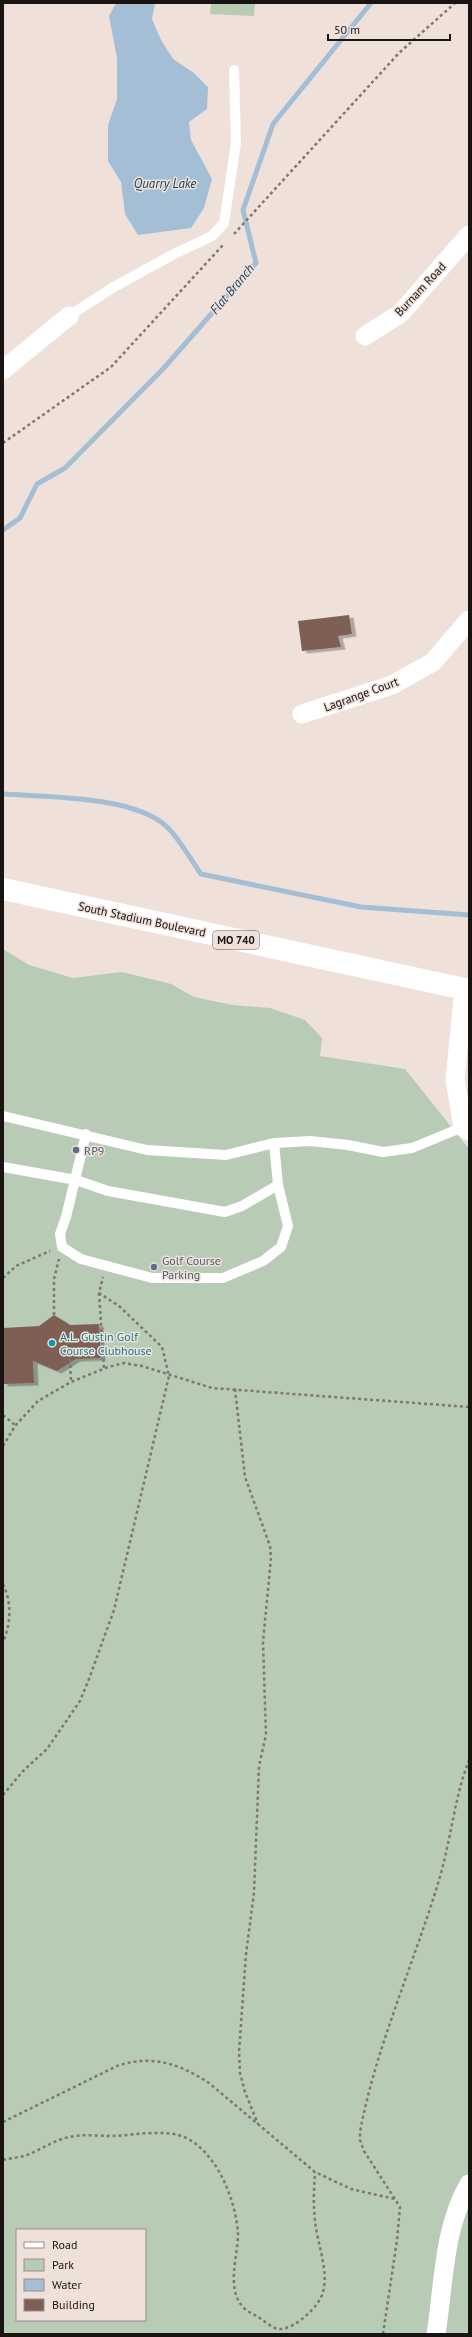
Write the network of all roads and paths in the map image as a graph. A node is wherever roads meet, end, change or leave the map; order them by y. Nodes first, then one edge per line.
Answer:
1 (455, 3) edge
2 (234, 70) dead end
3 (469, 235) edge
4 (232, 236) dead end
5 (228, 241) dead end
6 (69, 316) joint
7 (365, 336) dead end
8 (3, 370) edge
9 (3, 443) edge
10 (469, 620) edge
11 (302, 714) dead end
12 (3, 889) edge
13 (467, 990) edge
14 (3, 1116) edge
15 (466, 1129) edge
16 (86, 1134) junction
17 (274, 1142) junction
18 (3, 1167) edge
19 (76, 1180) junction
20 (278, 1185) junction
21 (62, 1247) junction
22 (106, 1265) junction
23 (3, 1278) edge
24 (99, 1293) junction
25 (54, 1315) dead end
26 (70, 1359) dead end
27 (104, 1369) junction
28 (169, 1376) junction
29 (71, 1382) junction
30 (235, 1389) junction
31 (469, 1407) edge
32 (3, 1415) edge
33 (15, 1426) junction
34 (3, 1446) edge
35 (3, 1584) edge
36 (3, 1642) edge
37 (469, 1760) edge
38 (3, 1795) edge
39 (3, 2122) edge
40 (258, 2124) junction
41 (3, 2160) edge
42 (315, 2172) junction
43 (469, 2184) edge
44 (394, 2199) junction
45 (383, 2334) edge
46 (436, 2334) edge

1 - 4 path
2 - 6 lane
3 - 7 street, Burnam Road
5 - 9 path
6 - 8 street
10 - 11 street, Lagrange Court
12 - 13 main road, South Stadium Boulevard / MO 740
13 - 15 street
14 - 16 lane
15 - 17 lane
16 - 17 lane
16 - 19 lane
17 - 20 lane
18 - 19 lane
19 - 20 lane
19 - 21 lane
20 - 22 lane
21 - 22 lane
21 - 23 path
21 - 25 path
22 - 24 path
24 - 27 path
24 - 28 path
26 - 29 path
27 - 28 path
27 - 29 path
28 - 30 path
28 - 38 path
29 - 33 path
30 - 31 path
30 - 40 path
32 - 33 path
33 - 34 path
35 - 36 path
37 - 44 path
39 - 40 path
40 - 42 path
41 - 42 path
42 - 44 path
43 - 46 street
44 - 45 path

